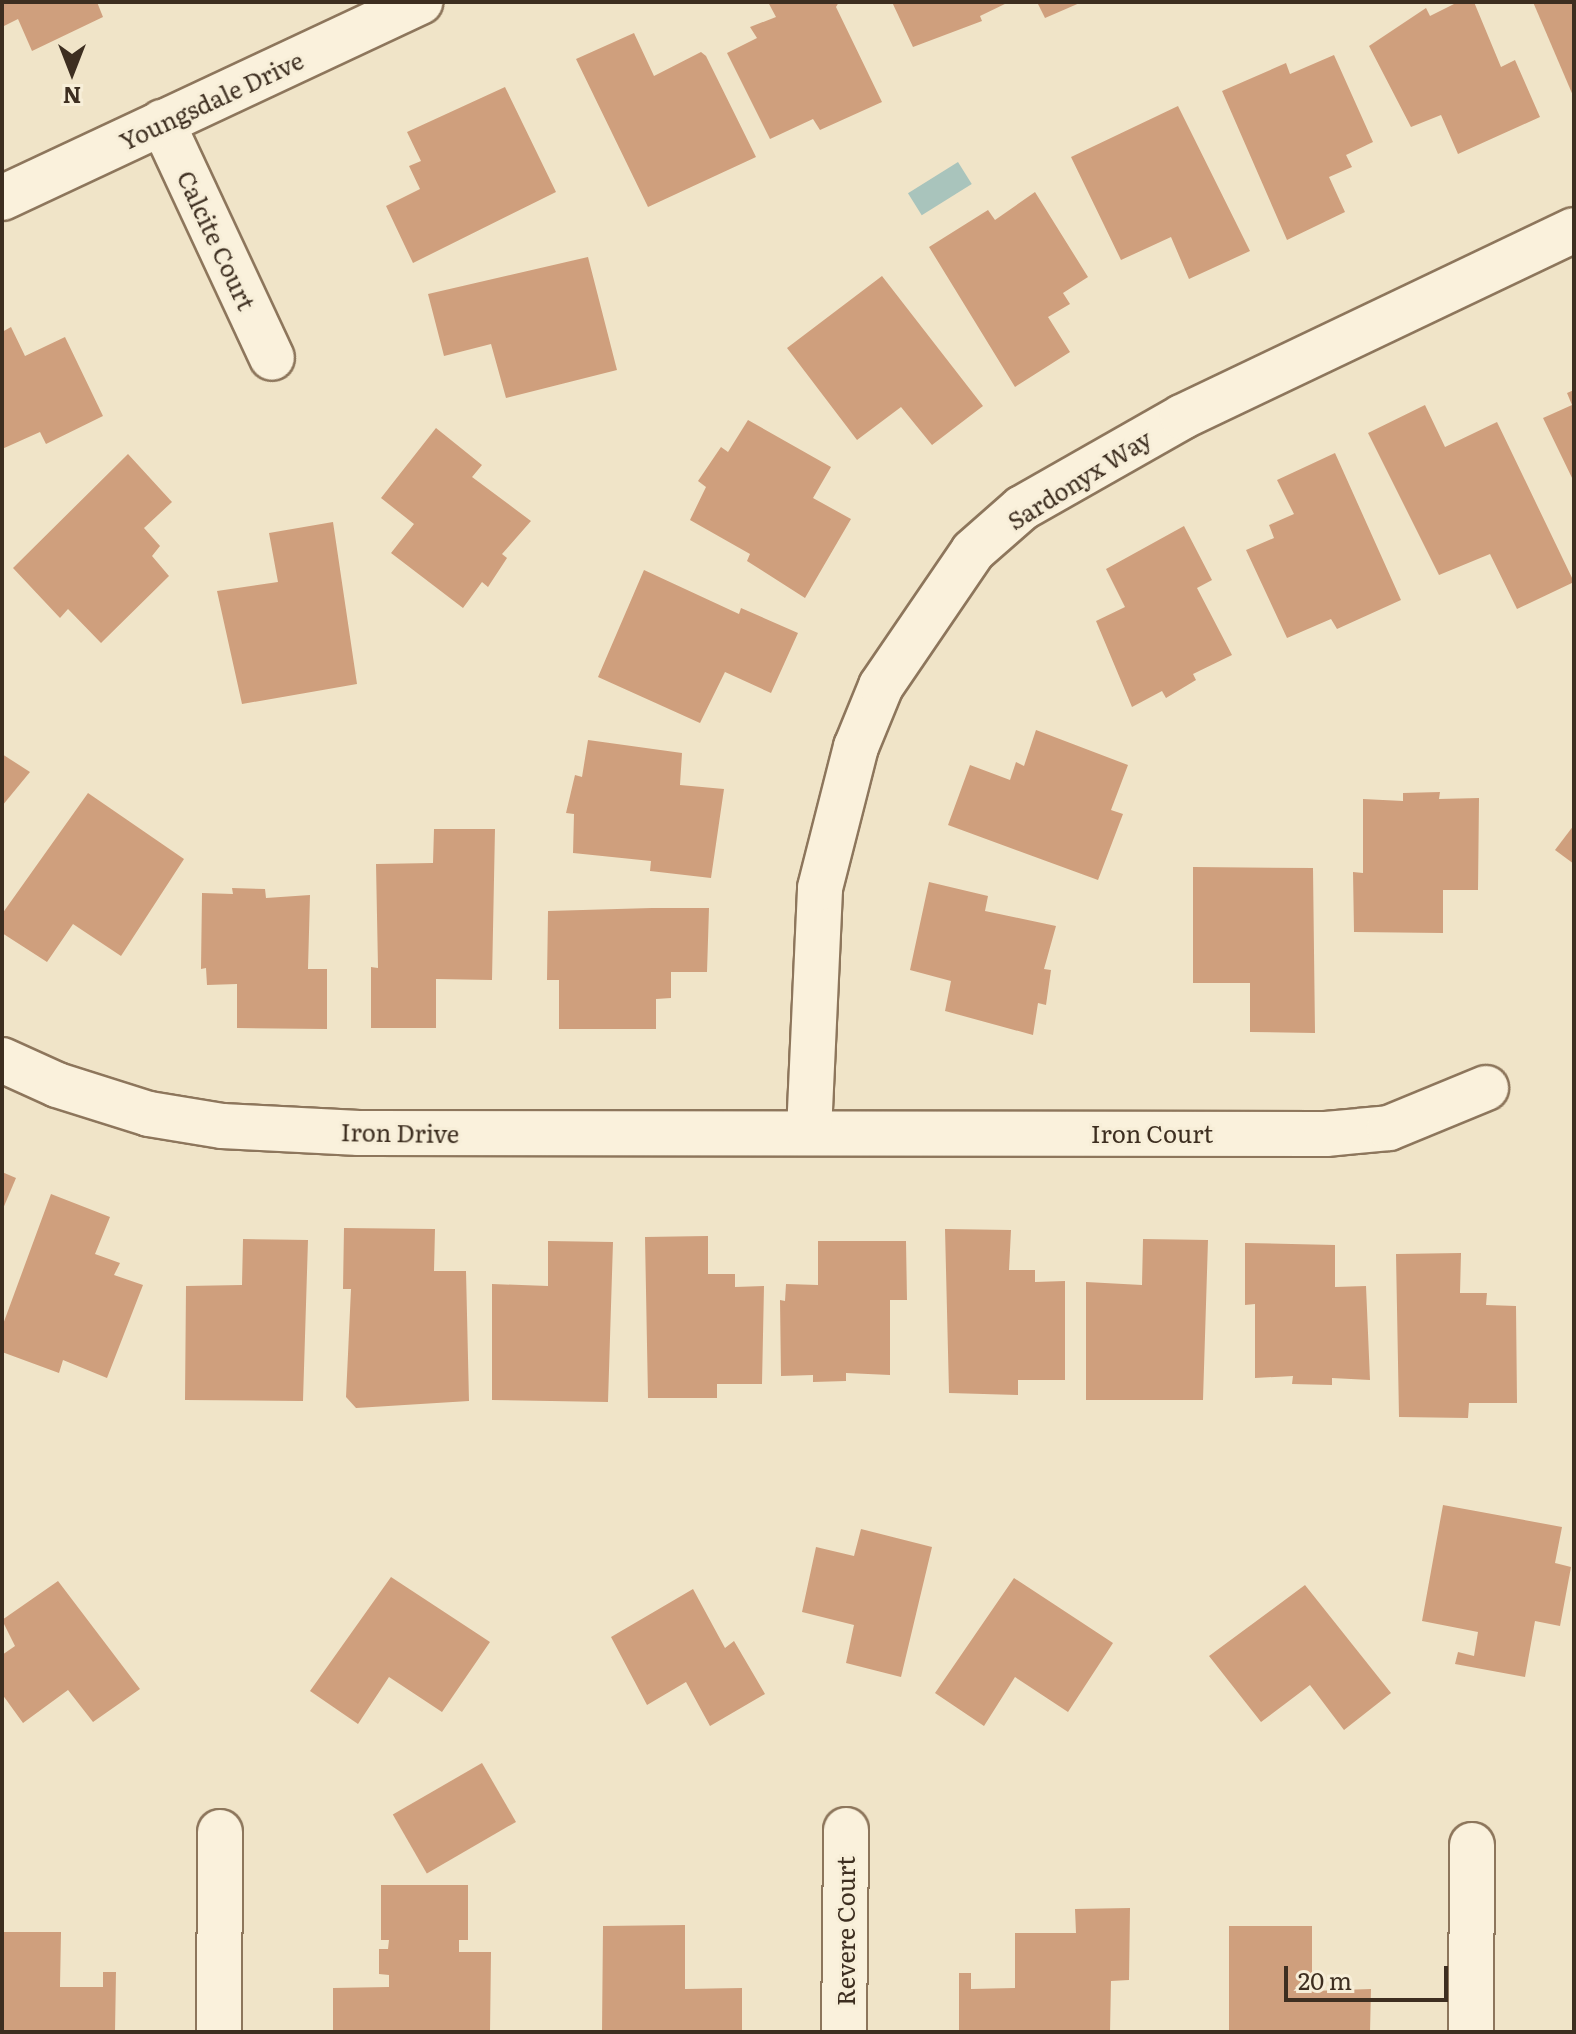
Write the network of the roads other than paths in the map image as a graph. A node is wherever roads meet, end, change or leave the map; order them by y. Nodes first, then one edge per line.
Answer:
1 (420, 2) edge
2 (162, 122) junction
3 (2, 198) edge
4 (1574, 230) edge
5 (272, 358) dead end
6 (2, 1060) edge
7 (1486, 1088) dead end
8 (809, 1132) junction
9 (846, 1830) dead end
10 (220, 1832) dead end
11 (1472, 1845) dead end
12 (219, 2032) edge
13 (844, 2032) edge
14 (1471, 2032) edge

1 - 2 street, Youngsdale Drive
2 - 3 street, Youngsdale Drive
2 - 5 street, Calcite Court
4 - 8 street, Sardonyx Way
6 - 8 street, Iron Drive
7 - 8 street, Iron Court
9 - 13 street, Revere Court
10 - 12 street
11 - 14 street

